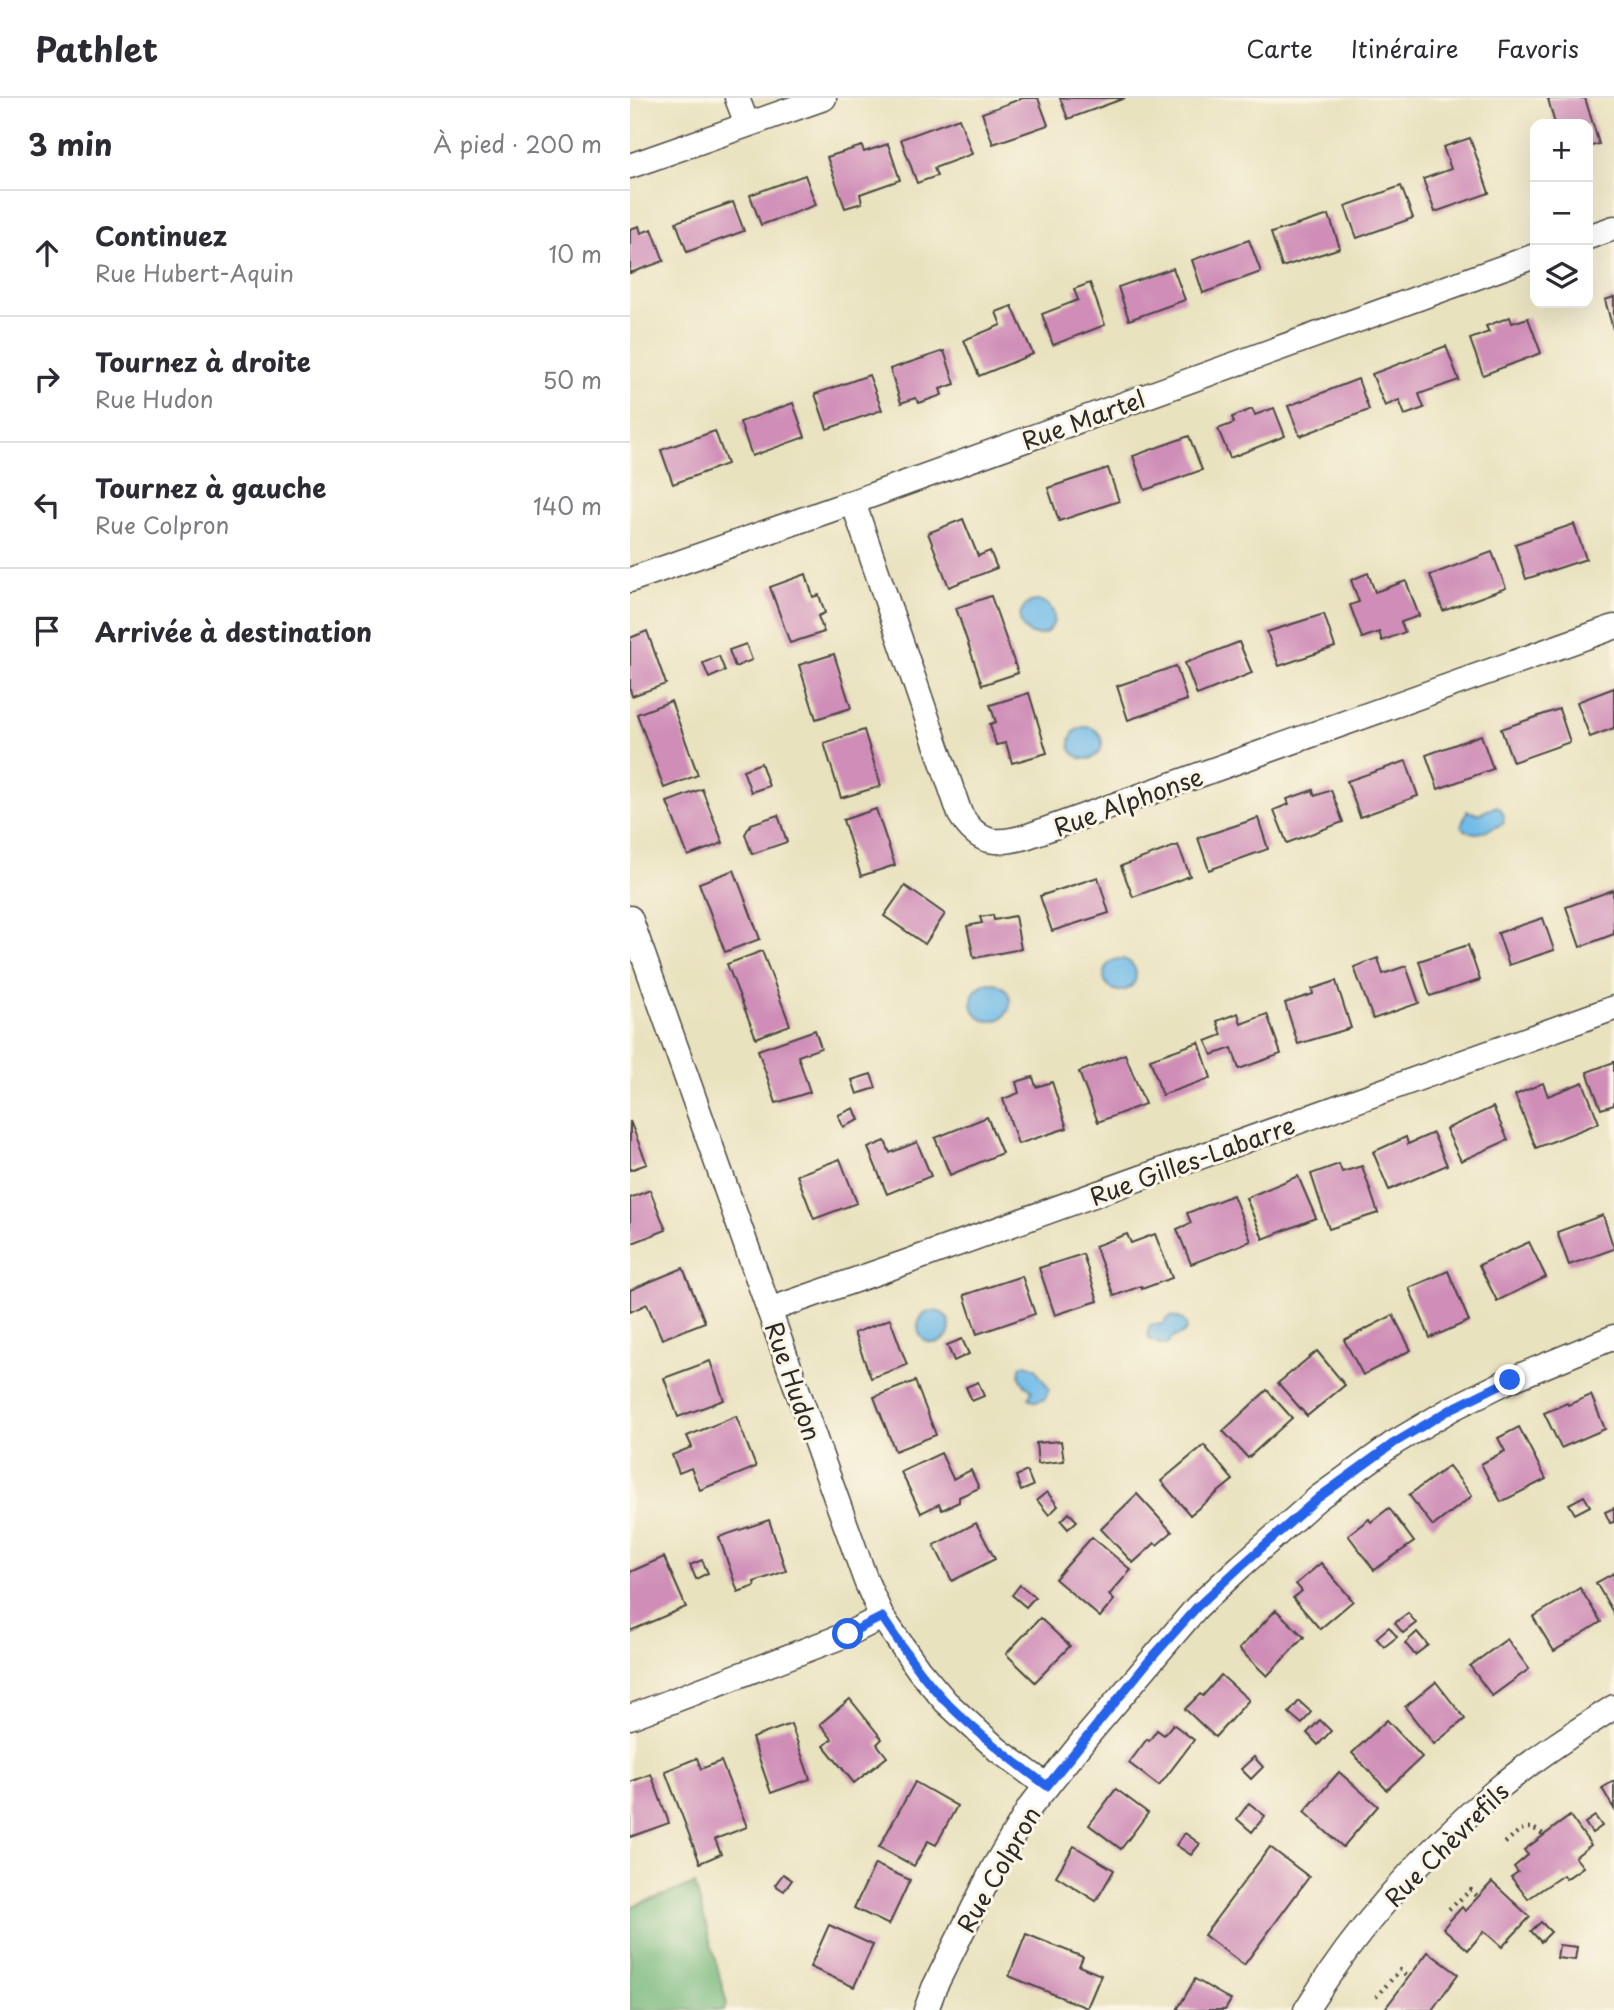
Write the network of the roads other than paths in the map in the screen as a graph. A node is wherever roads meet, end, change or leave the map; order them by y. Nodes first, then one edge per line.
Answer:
1 (737, 98) edge
2 (824, 98) edge
3 (747, 124) junction
4 (630, 166) edge
5 (1614, 228) edge
6 (1593, 235) edge
7 (1530, 258) edge
8 (853, 502) junction
9 (630, 580) edge
10 (1614, 627) edge
11 (630, 919) edge
12 (1614, 1008) edge
13 (769, 1310) junction
14 (1614, 1337) edge
15 (882, 1617) junction
16 (1614, 1707) edge
17 (630, 1717) edge
18 (1047, 1786) junction
19 (926, 2010) edge
20 (1307, 2010) edge

1 - 3 street
2 - 3 street
3 - 4 street
5 - 6 street
7 - 8 street, Rue Martel
8 - 9 street, Rue Martel
8 - 10 street, Rue Alphonse
11 - 13 street, Rue Hudon
12 - 13 street, Rue Gilles-Labarre
13 - 15 street, Rue Hudon
14 - 18 street, Rue Colpron
15 - 17 street
15 - 18 street, Rue Hudon
16 - 20 street, Rue Chèvrefils
18 - 19 street, Rue Colpron

